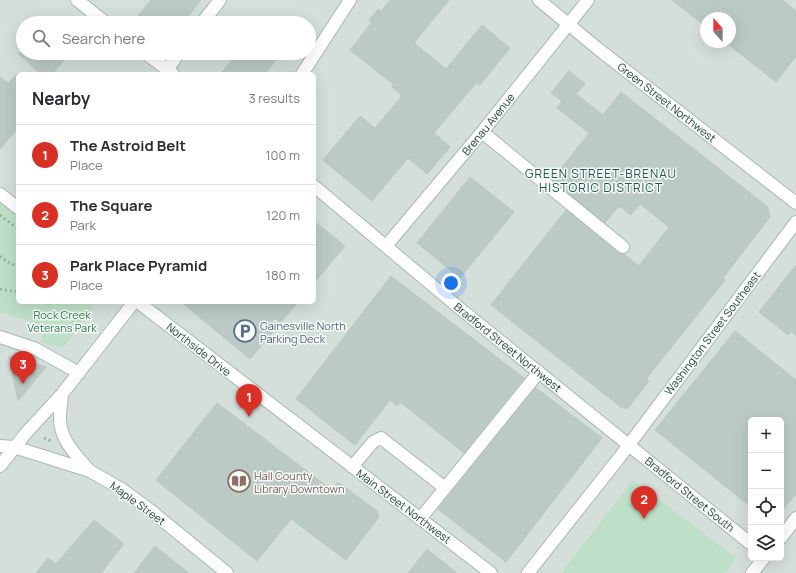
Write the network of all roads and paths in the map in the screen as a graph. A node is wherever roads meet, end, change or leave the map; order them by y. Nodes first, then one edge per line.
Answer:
1 (76, 0) edge
2 (220, 0) edge
3 (350, 0) edge
4 (539, 0) edge
5 (588, 0) edge
6 (97, 16) edge
7 (207, 16) edge
8 (568, 25) junction
9 (316, 52) edge
10 (155, 60) edge
11 (176, 60) edge
12 (311, 60) edge
13 (170, 72) edge
14 (303, 72) edge
15 (482, 132) junction
16 (316, 188) edge
17 (0, 194) edge
18 (796, 203) edge
19 (16, 206) edge
20 (0, 215) edge
21 (796, 222) edge
22 (16, 227) edge
23 (386, 246) junction
24 (623, 246) dead end
25 (0, 256) edge
26 (16, 266) edge
27 (0, 289) edge
28 (16, 292) edge
29 (132, 304) edge
30 (141, 304) edge
31 (0, 337) edge
32 (539, 372) junction
33 (78, 373) junction
34 (62, 394) junction
35 (260, 396) joint
36 (44, 438) dead end
37 (629, 444) junction
38 (47, 445) dead end
39 (0, 446) edge
40 (14, 447) junction
41 (0, 466) edge
42 (352, 467) junction
43 (90, 471) junction
44 (445, 488) junction
45 (796, 518) edge
46 (420, 519) junction
47 (784, 534) edge
48 (748, 542) edge
49 (762, 561) edge
50 (227, 573) edge
51 (491, 573) edge
52 (528, 573) edge
53 (752, 573) edge

1 - 6 street
2 - 7 street
3 - 9 street
4 - 8 street, Green Street Northwest
5 - 8 street, Brenau Avenue
8 - 15 street, Brenau Avenue
8 - 18 street, Green Street Northwest
10 - 13 street
11 - 13 street
12 - 14 street
15 - 23 street, Brenau Avenue
15 - 24 street
16 - 23 street, Bradford Street Northwest
17 - 19 street
20 - 22 path
21 - 37 street, Washington Street Southeast
23 - 32 street, Bradford Street Northwest
25 - 26 path
27 - 28 path
29 - 33 street
30 - 35 street, Northside Drive
31 - 33 street
32 - 37 street, Bradford Street Northwest
32 - 44 street
33 - 34 street
34 - 40 street
34 - 43 street
35 - 42 street, Main Street Northwest
36 - 38 path
37 - 48 street, Bradford Street South
37 - 52 street, Washington Street Southeast
39 - 40 street, Maple Street
40 - 41 street
40 - 43 street, Maple Street
42 - 44 street
42 - 46 street, Main Street Northwest
43 - 50 street, Maple Street
44 - 46 street
45 - 47 street
46 - 51 street, Main Street Northwest
49 - 53 street

